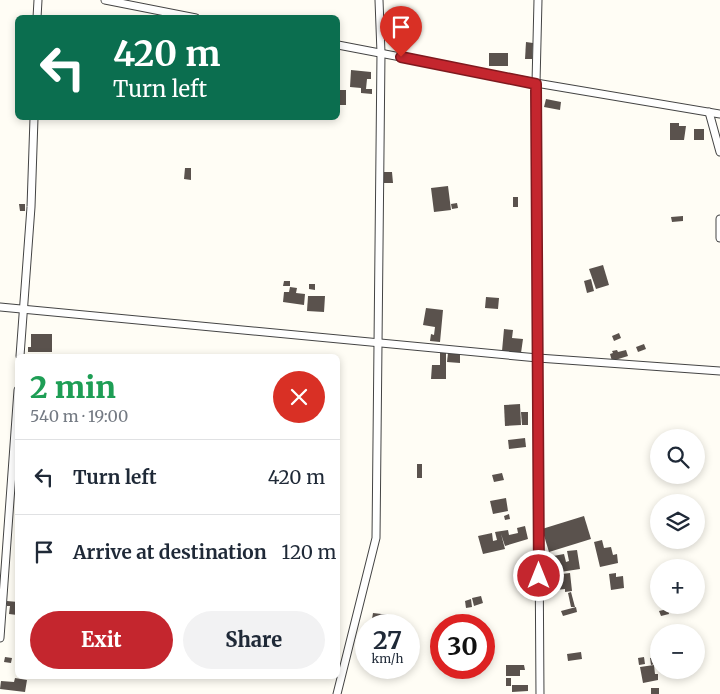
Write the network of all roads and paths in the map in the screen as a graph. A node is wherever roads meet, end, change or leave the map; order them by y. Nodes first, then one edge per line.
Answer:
1 (38, 0) edge
2 (105, 0) edge
3 (380, 0) edge
4 (538, 0) edge
5 (37, 15) edge
6 (181, 15) edge
7 (340, 45) edge
8 (381, 54) junction
9 (536, 84) junction
10 (709, 112) junction
11 (720, 114) edge
12 (34, 120) edge
13 (720, 152) edge
14 (720, 219) edge
15 (720, 238) edge
16 (0, 307) edge
17 (23, 309) junction
18 (378, 343) junction
19 (20, 354) edge
20 (538, 358) junction
21 (720, 371) edge
22 (15, 431) edge
23 (0, 638) edge
24 (337, 694) edge
25 (540, 694) edge

1 - 5 street
2 - 6 street
3 - 8 street
4 - 9 street
7 - 8 street
8 - 9 street
8 - 18 street
9 - 10 street
9 - 20 street
10 - 11 street
10 - 13 street
12 - 17 street
14 - 15 street
16 - 17 street
17 - 18 street
17 - 19 street
18 - 20 street
18 - 24 street
20 - 21 street
20 - 25 street
22 - 23 street

